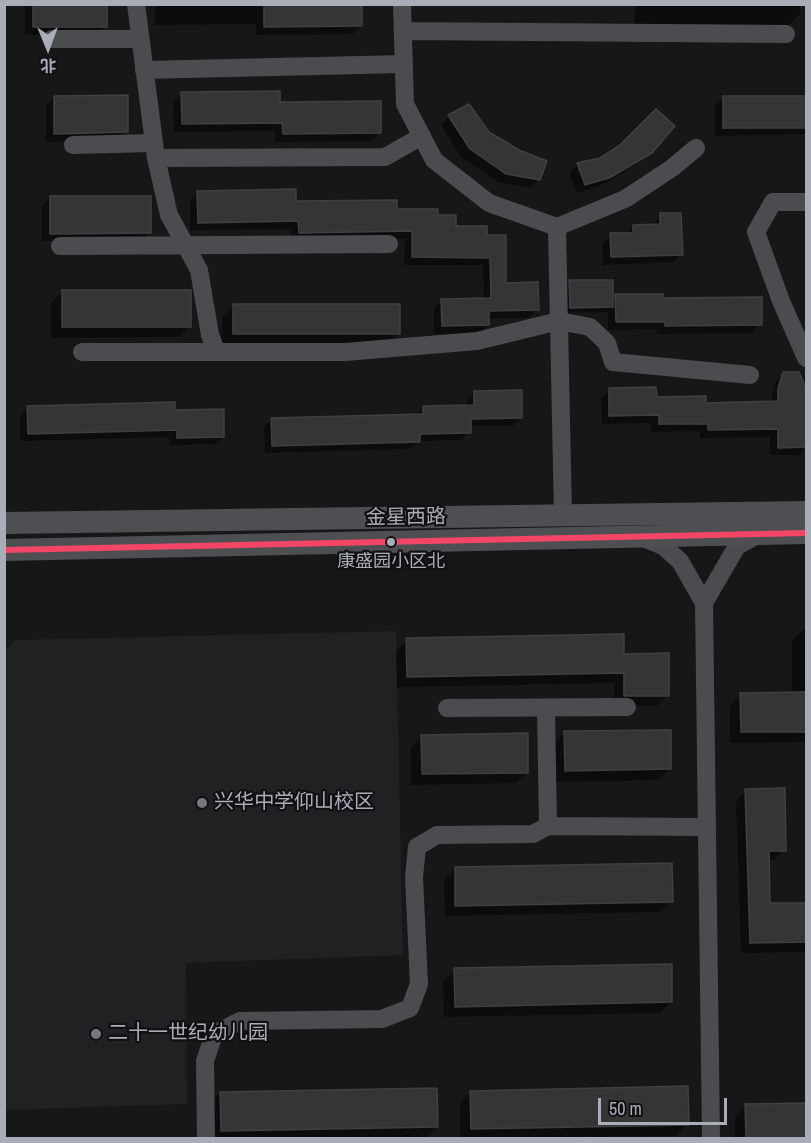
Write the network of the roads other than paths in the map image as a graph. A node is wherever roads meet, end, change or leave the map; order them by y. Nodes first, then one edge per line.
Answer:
1 (136, 4) edge
2 (402, 4) edge
3 (403, 32) junction
4 (786, 34) dead end
5 (52, 39) dead end
6 (140, 39) junction
7 (404, 64) junction
8 (144, 70) junction
9 (422, 136) junction
10 (74, 145) dead end
11 (696, 148) dead end
12 (154, 151) junction
13 (807, 202) edge
14 (557, 227) junction
15 (389, 244) dead end
16 (60, 246) dead end
17 (186, 246) junction
18 (559, 321) junction
19 (216, 351) junction
20 (82, 352) dead end
21 (807, 358) edge
22 (750, 375) dead end
23 (807, 512) edge
24 (563, 516) junction
25 (4, 523) edge
26 (807, 533) edge
27 (759, 534) junction
28 (642, 537) junction
29 (4, 550) edge
30 (704, 603) junction
31 (627, 707) dead end
32 (447, 708) dead end
33 (546, 708) junction
34 (548, 826) junction
35 (705, 827) junction
36 (206, 1138) edge
37 (711, 1138) edge

1 - 6 street
2 - 3 street
3 - 4 street
3 - 7 street
5 - 6 street
6 - 8 street
7 - 8 street
7 - 9 street
8 - 12 street
9 - 12 street
9 - 14 street
10 - 12 street
11 - 14 street
12 - 17 street
13 - 21 street
14 - 18 street
15 - 17 street
16 - 17 street
17 - 19 street
18 - 19 street
18 - 22 street
18 - 24 street
19 - 20 street
23 - 24 main road, 金星西路
24 - 25 main road, 金星西路
26 - 27 main road, 金星西路
27 - 28 main road, 金星西路
27 - 30 street
28 - 29 main road, 金星西路
28 - 30 street
30 - 35 street
31 - 33 street
32 - 33 street
33 - 34 street
34 - 35 street
34 - 36 street
35 - 37 street

